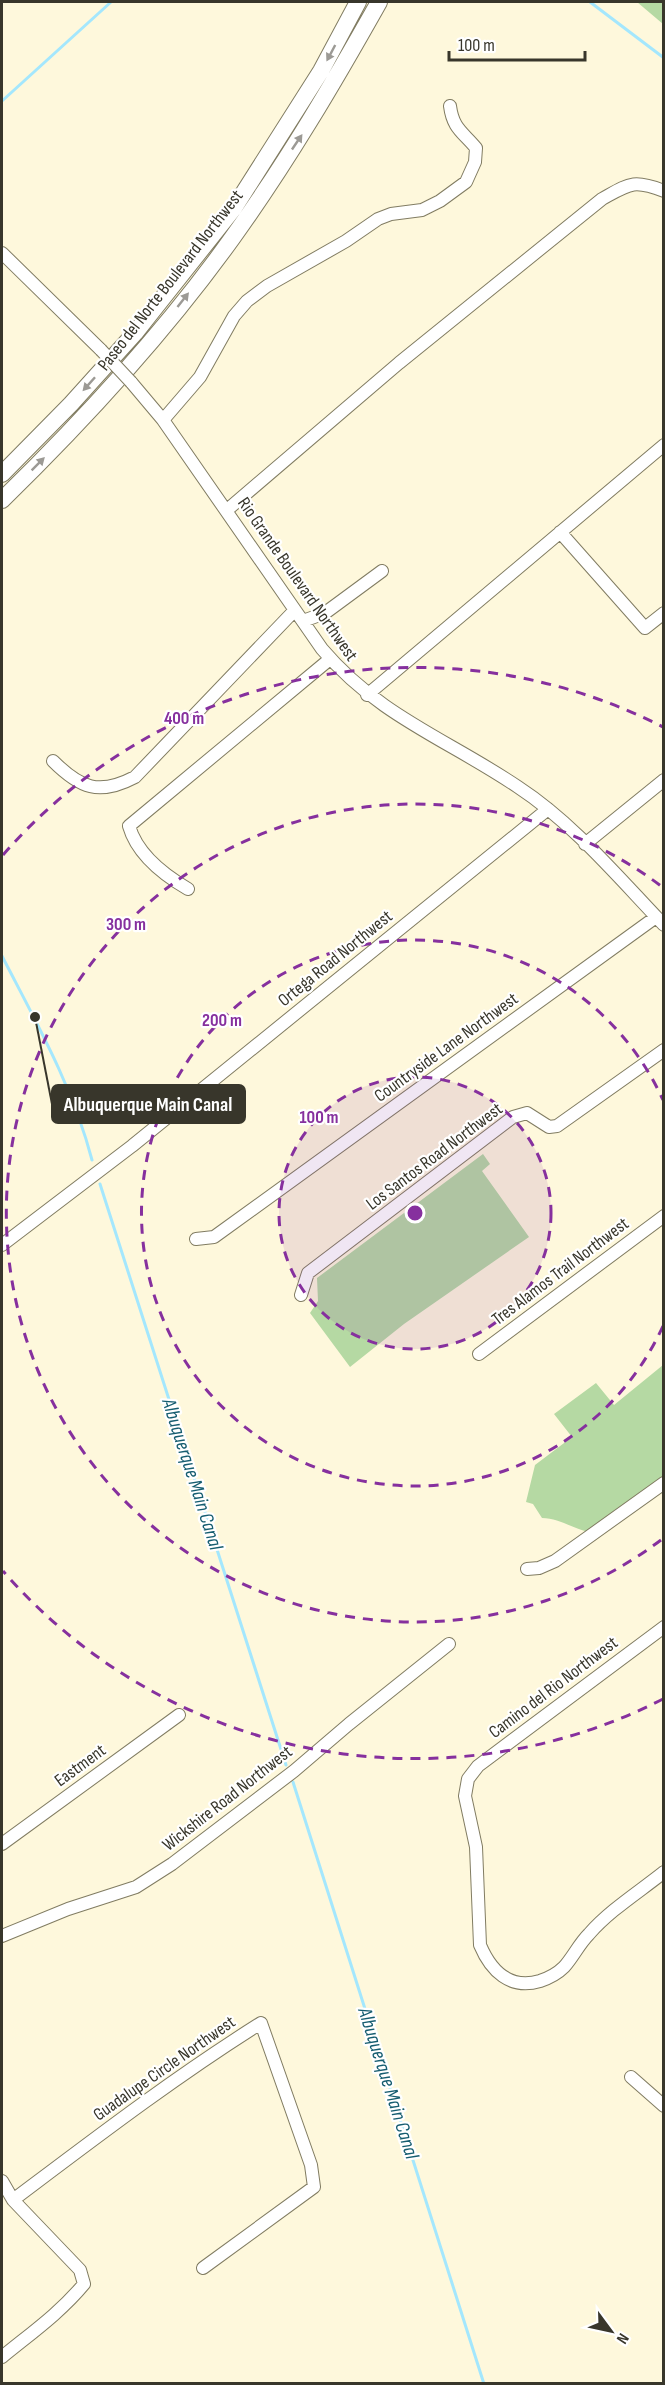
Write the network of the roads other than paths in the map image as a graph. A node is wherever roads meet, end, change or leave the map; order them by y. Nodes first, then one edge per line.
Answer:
1 (358, 2) edge
2 (379, 2) edge
3 (450, 106) dead end
4 (663, 190) edge
5 (2, 253) edge
6 (163, 420) junction
7 (663, 445) edge
8 (2, 474) edge
9 (2, 500) edge
10 (227, 510) junction
11 (560, 532) junction
12 (382, 571) dead end
13 (295, 609) junction
14 (663, 613) edge
15 (303, 621) junction
16 (330, 659) junction
17 (367, 694) junction
18 (53, 761) dead end
19 (663, 780) edge
20 (548, 809) junction
21 (585, 844) junction
22 (188, 889) dead end
23 (660, 921) edge
24 (663, 1050) edge
25 (663, 1216) edge
26 (196, 1239) dead end
27 (2, 1245) edge
28 (301, 1294) dead end
29 (479, 1354) dead end
30 (663, 1483) edge
31 (527, 1569) dead end
32 (663, 1627) edge
33 (449, 1644) dead end
34 (179, 1715) dead end
35 (2, 1844) edge
36 (663, 1872) edge
37 (2, 1936) edge
38 (631, 2076) dead end
39 (663, 2106) edge
40 (2, 2181) edge
41 (13, 2200) junction
42 (203, 2268) dead end
43 (2, 2357) edge

1 -> 8 highway, Paseo del Norte Boulevard Northwest
9 -> 2 highway, Paseo del Norte Boulevard Northwest
3 - 6 street
4 - 10 street
5 - 6 street, Rio Grande Boulevard Northwest, bridge
6 - 10 street, Rio Grande Boulevard Northwest
7 - 11 street
10 - 13 street, Rio Grande Boulevard Northwest
11 - 14 street
11 - 17 street
12 - 15 street
13 - 15 street, Rio Grande Boulevard Northwest
13 - 18 street
15 - 16 street, Rio Grande Boulevard Northwest
16 - 17 street, Rio Grande Boulevard Northwest
16 - 22 street
17 - 20 street, Rio Grande Boulevard Northwest
19 - 21 street
20 - 21 street, Rio Grande Boulevard Northwest
20 - 27 street, Ortega Road Northwest
21 - 23 street, Rio Grande Boulevard Northwest
23 - 26 street, Countryside Lane Northwest
24 - 28 street, Los Santos Road Northwest
25 - 29 street, Tres Alamos Trail Northwest
30 - 31 street
32 - 36 street, Camino del Rio Northwest
33 - 37 street, Wickshire Road Northwest
34 - 35 street, Eastment
38 - 39 street
40 - 41 street
41 - 42 street, Guadalupe Circle Northwest
41 - 43 street

